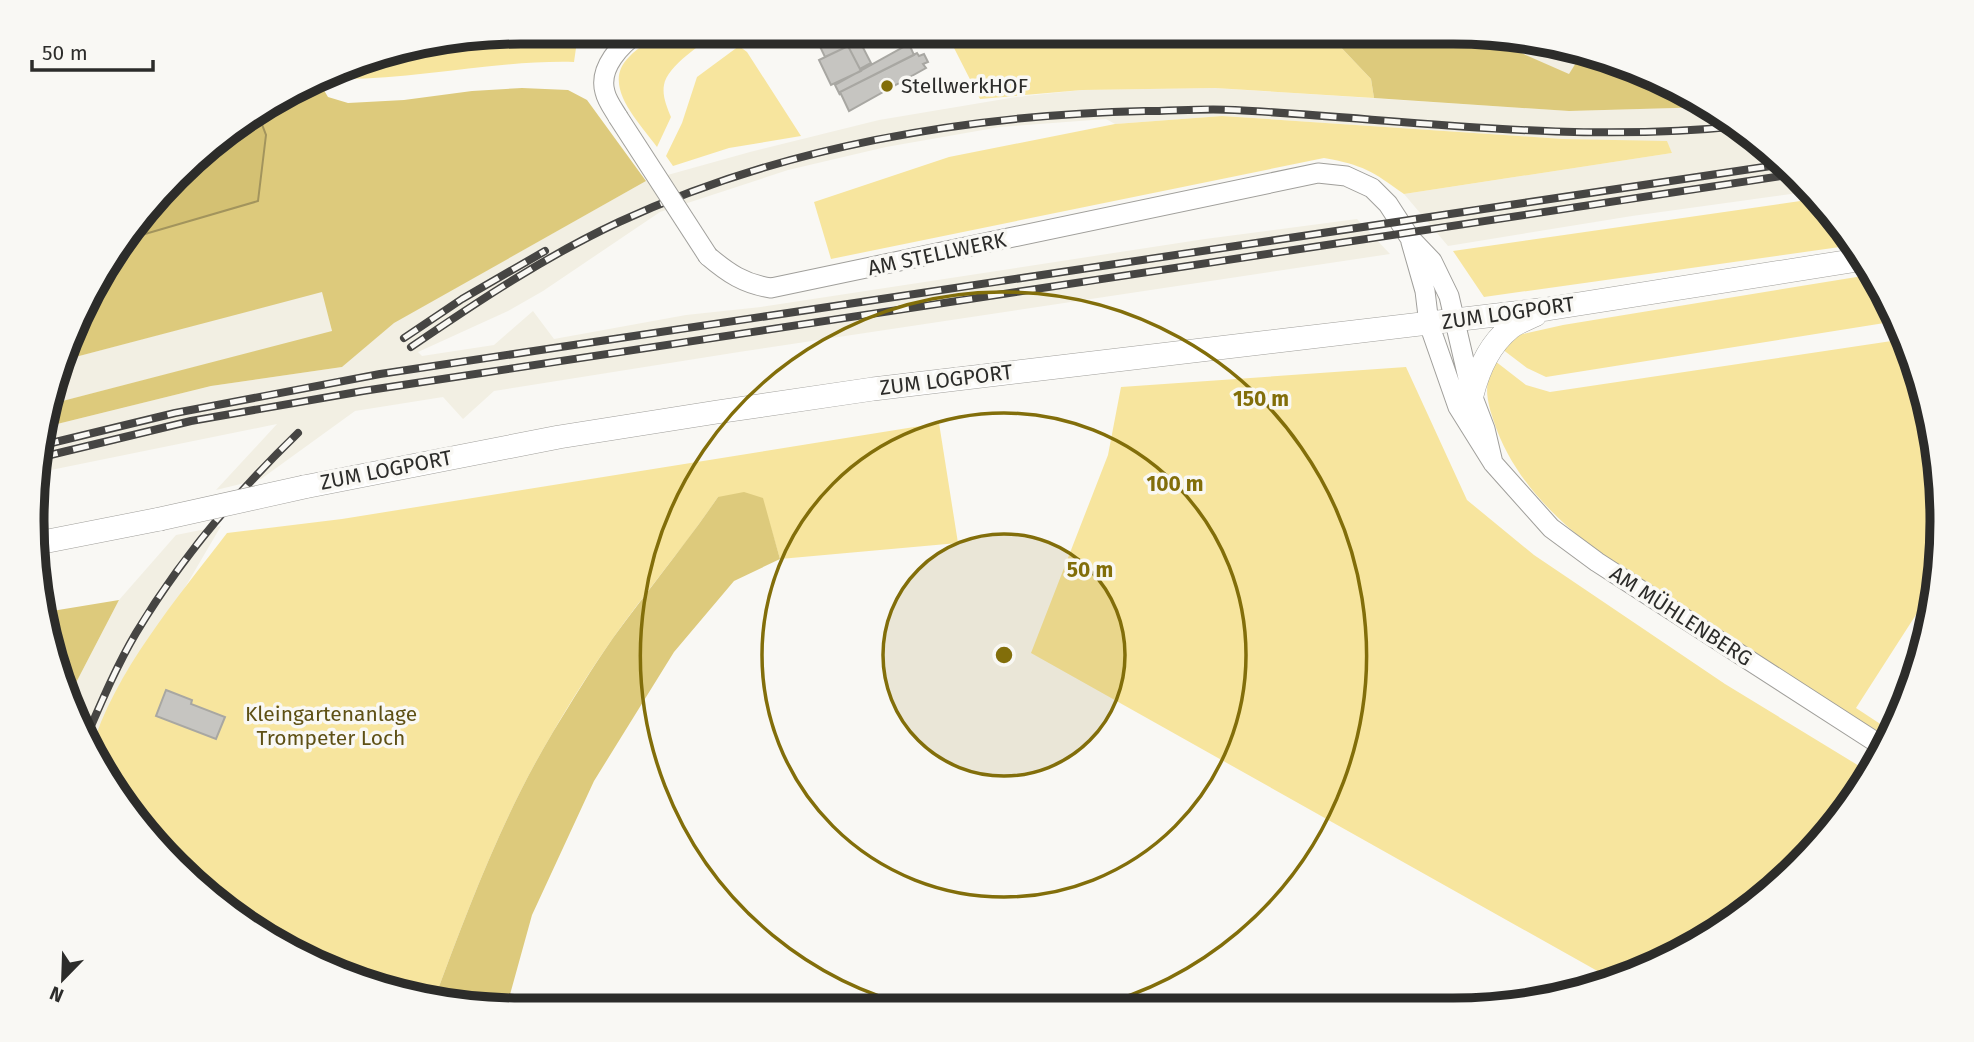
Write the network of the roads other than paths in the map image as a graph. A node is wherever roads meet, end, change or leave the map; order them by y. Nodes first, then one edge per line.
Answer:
1 (625, 44) edge
2 (1410, 237) junction
3 (1853, 261) edge
4 (1547, 309) junction
5 (1454, 320) junction
6 (1429, 324) junction
7 (1472, 396) junction
8 (1493, 463) junction
9 (45, 542) edge
10 (1876, 742) edge

1 - 2 street, AM STELLWERK, bridge
2 - 5 street, AM STELLWERK
2 - 6 street, AM STELLWERK
3 - 4 main road, ZUM LOGPORT
4 - 5 main road, ZUM LOGPORT
4 - 7 main road
5 - 6 main road, ZUM LOGPORT
5 - 7 street, AM MÜHLENBERG
6 - 8 street, AM MÜHLENBERG
6 - 9 main road, ZUM LOGPORT, bridge
7 - 8 street, AM MÜHLENBERG
8 - 10 street, AM MÜHLENBERG

